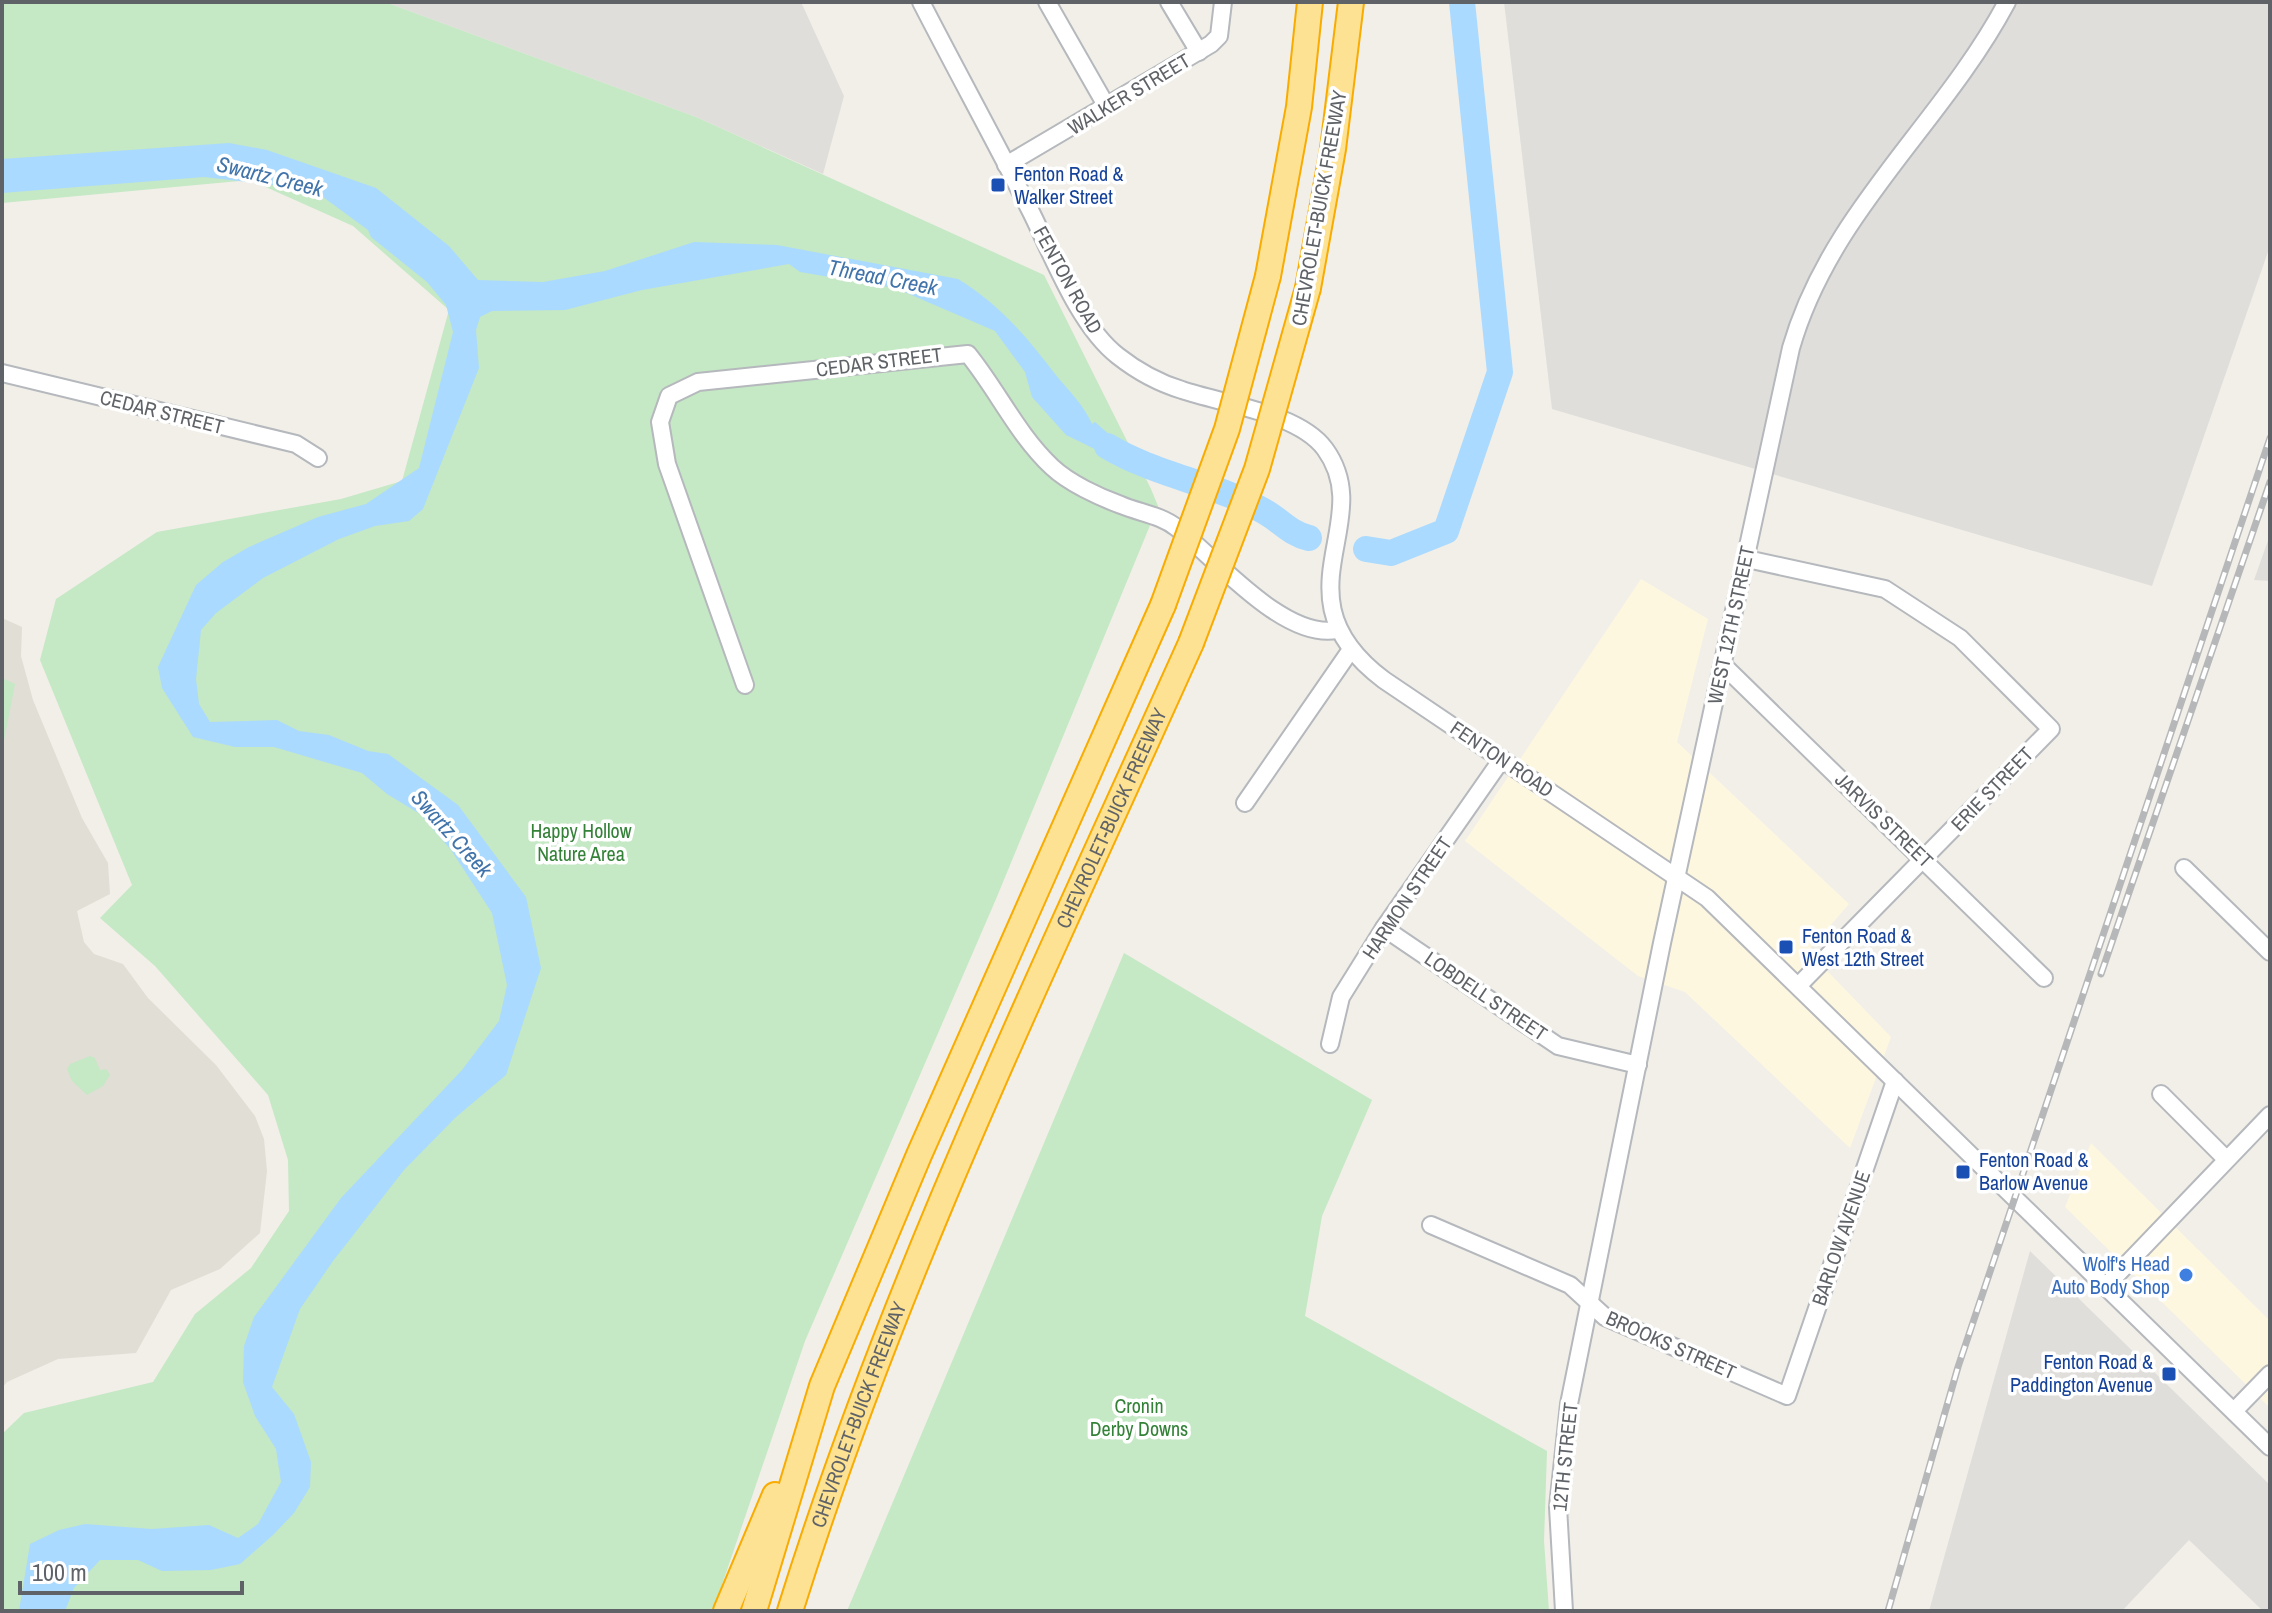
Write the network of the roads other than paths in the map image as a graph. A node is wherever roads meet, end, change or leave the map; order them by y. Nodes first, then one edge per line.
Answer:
1 (921, 2) edge
2 (1047, 2) edge
3 (1169, 2) edge
4 (1223, 2) edge
5 (1310, 2) edge
6 (1351, 2) edge
7 (2007, 2) edge
8 (1199, 52) junction
9 (1107, 107) junction
10 (1006, 165) junction
11 (2, 373) edge
12 (318, 458) dead end
13 (1747, 559) junction
14 (1337, 630) junction
15 (1350, 651) junction
16 (1723, 665) junction
17 (745, 685) dead end
18 (1502, 759) junction
19 (1245, 803) dead end
20 (1925, 859) junction
21 (2184, 868) dead end
22 (1676, 875) junction
23 (1384, 928) junction
24 (2270, 952) edge
25 (2044, 978) dead end
26 (1798, 986) junction
27 (1330, 1044) dead end
28 (1638, 1065) junction
29 (1895, 1081) junction
30 (2161, 1094) dead end
31 (2270, 1115) edge
32 (2226, 1159) junction
33 (1431, 1225) dead end
34 (2105, 1287) junction
35 (1590, 1304) junction
36 (2270, 1374) edge
37 (822, 1386) junction
38 (1787, 1396) joint
39 (2234, 1411) junction
40 (2270, 1447) edge
41 (726, 1611) edge
42 (754, 1611) edge
43 (790, 1611) edge
44 (1564, 1611) edge

1 - 10 street, FENTON ROAD
2 - 9 street
3 - 8 street
4 - 8 street, WALKER STREET
5 - 37 highway, CHEVROLET-BUICK FREEWAY, bridge
6 - 43 highway, CHEVROLET-BUICK FREEWAY, bridge
7 - 13 street, WEST 12TH STREET
8 - 9 street, WALKER STREET
9 - 10 street, WALKER STREET
10 - 14 street, FENTON ROAD
11 - 12 street, CEDAR STREET
13 - 16 street, WEST 12TH STREET
13 - 20 street, ERIE STREET
14 - 15 street, FENTON ROAD
14 - 17 street, CEDAR STREET
15 - 18 street, FENTON ROAD
15 - 19 street
16 - 20 street, JARVIS STREET
16 - 22 street, WEST 12TH STREET
18 - 22 street, FENTON ROAD
18 - 23 street, HARMON STREET
20 - 25 street, JARVIS STREET
20 - 26 street, ERIE STREET
21 - 24 street
22 - 26 street, FENTON ROAD
22 - 28 street, WEST 12TH STREET
23 - 27 street, HARMON STREET
23 - 28 street, LOBDELL STREET
26 - 29 street, FENTON ROAD
28 - 35 street, WEST 12TH STREET
29 - 34 street, FENTON ROAD
29 - 38 street, BARLOW AVENUE
30 - 32 street
31 - 32 street
32 - 34 street
33 - 35 street, BROOKS STREET
34 - 39 street, FENTON ROAD
35 - 38 street, BROOKS STREET
35 - 44 street, 12TH STREET
36 - 39 street
37 - 41 highway
37 - 42 highway, CHEVROLET-BUICK FREEWAY
39 - 40 street, FENTON ROAD

